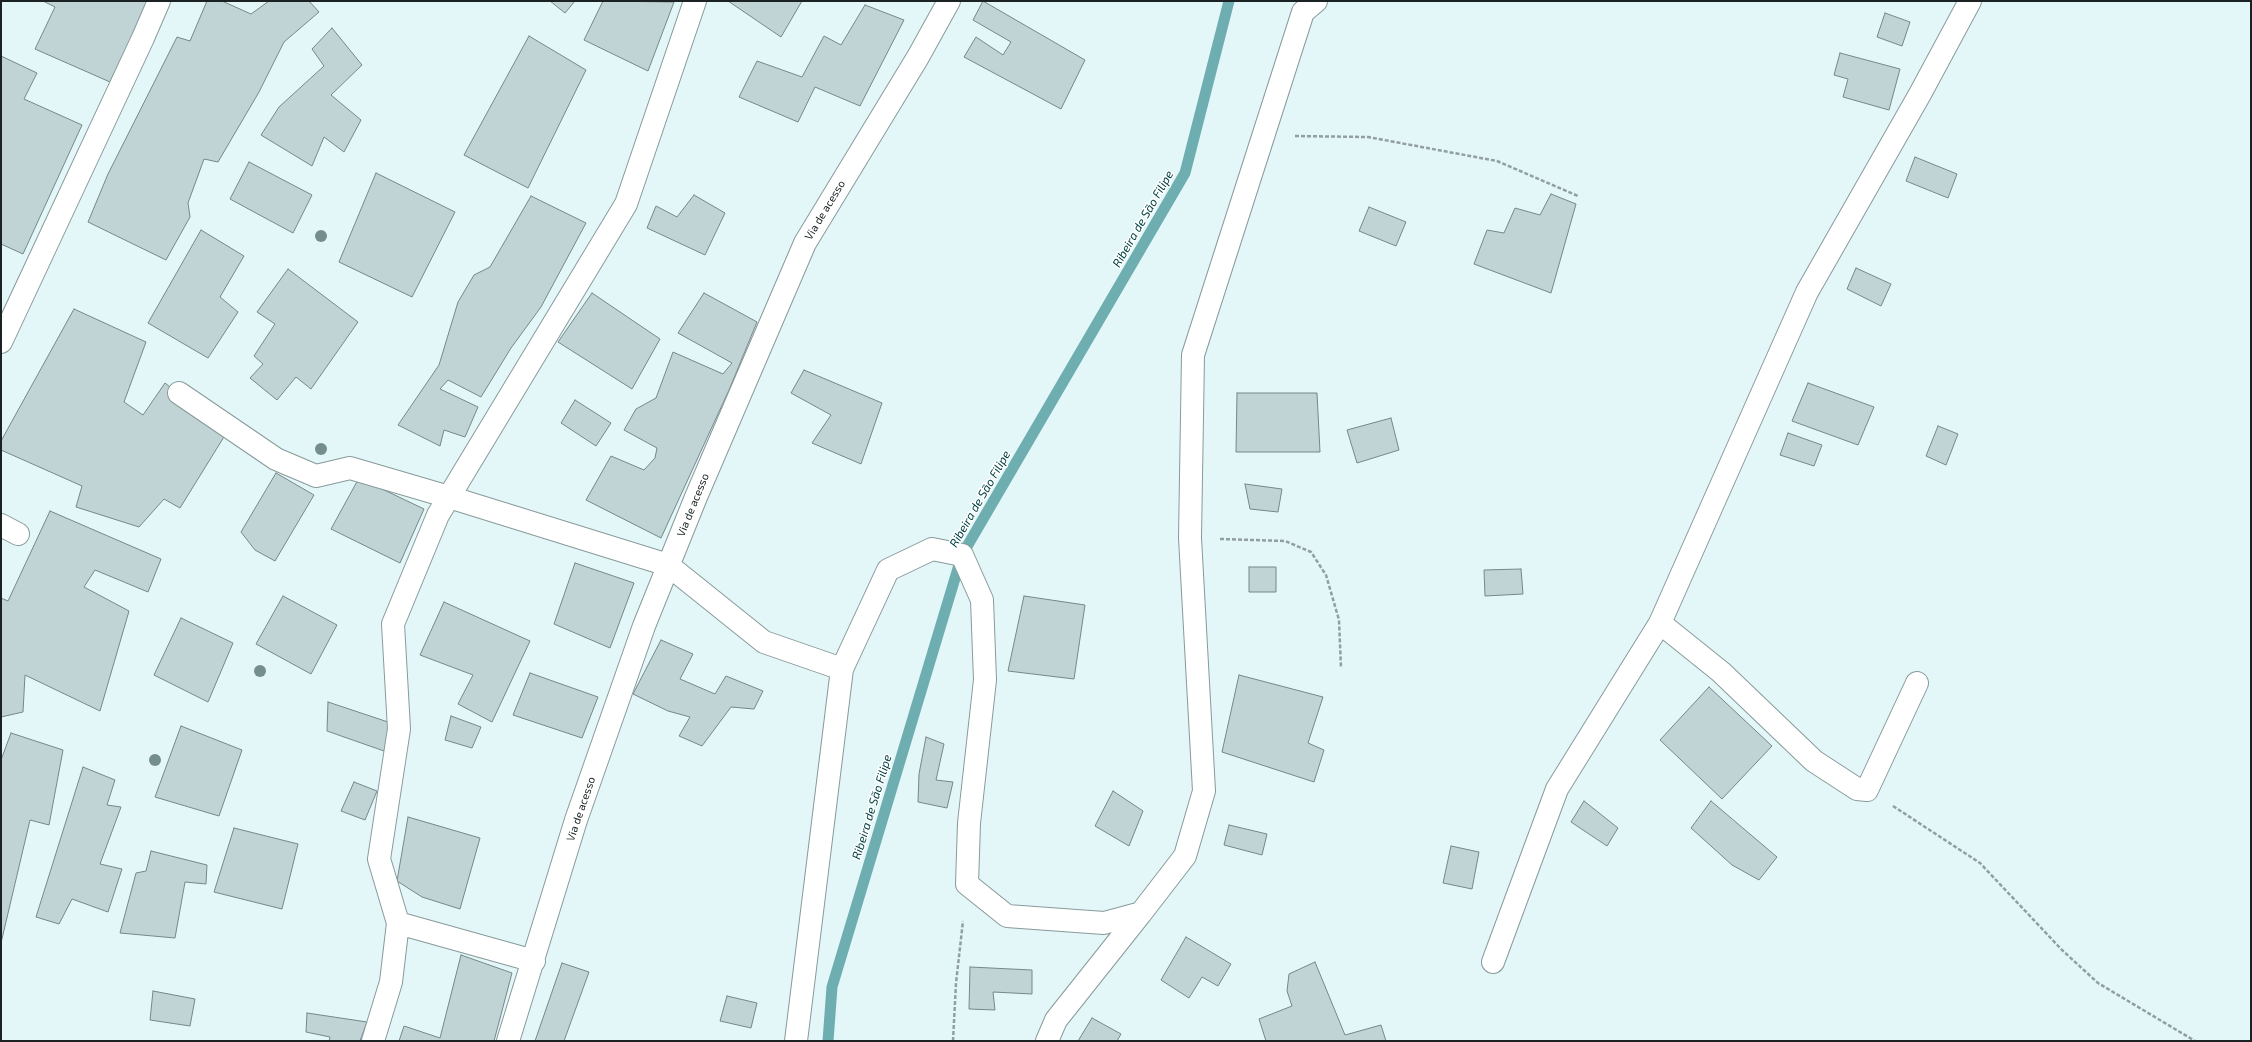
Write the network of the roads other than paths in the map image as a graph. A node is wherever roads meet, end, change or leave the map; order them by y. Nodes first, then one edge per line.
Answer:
1 (159, 1) edge
2 (695, 1) edge
3 (949, 1) edge
4 (1316, 1) edge
5 (1970, 1) edge
6 (8, 307) edge
7 (1, 342) edge
8 (179, 393) dead end
9 (449, 497) junction
10 (668, 565) junction
11 (1660, 623) junction
12 (842, 669) junction
13 (1916, 683) dead end
14 (1141, 913) junction
15 (398, 923) junction
16 (534, 960) junction
17 (1493, 962) dead end
18 (373, 1041) edge
19 (508, 1041) edge
20 (796, 1041) edge
21 (1047, 1041) edge

1 - 6 street
2 - 9 street
3 - 10 street, Via de acesso
4 - 14 street
5 - 11 street
6 - 7 street
8 - 9 street
9 - 10 street
9 - 15 street
10 - 12 street
10 - 16 street, Via de acesso
11 - 13 street
11 - 17 street
12 - 14 street
12 - 20 street
14 - 21 street
15 - 16 street
15 - 18 street
16 - 19 street, Via de acesso

